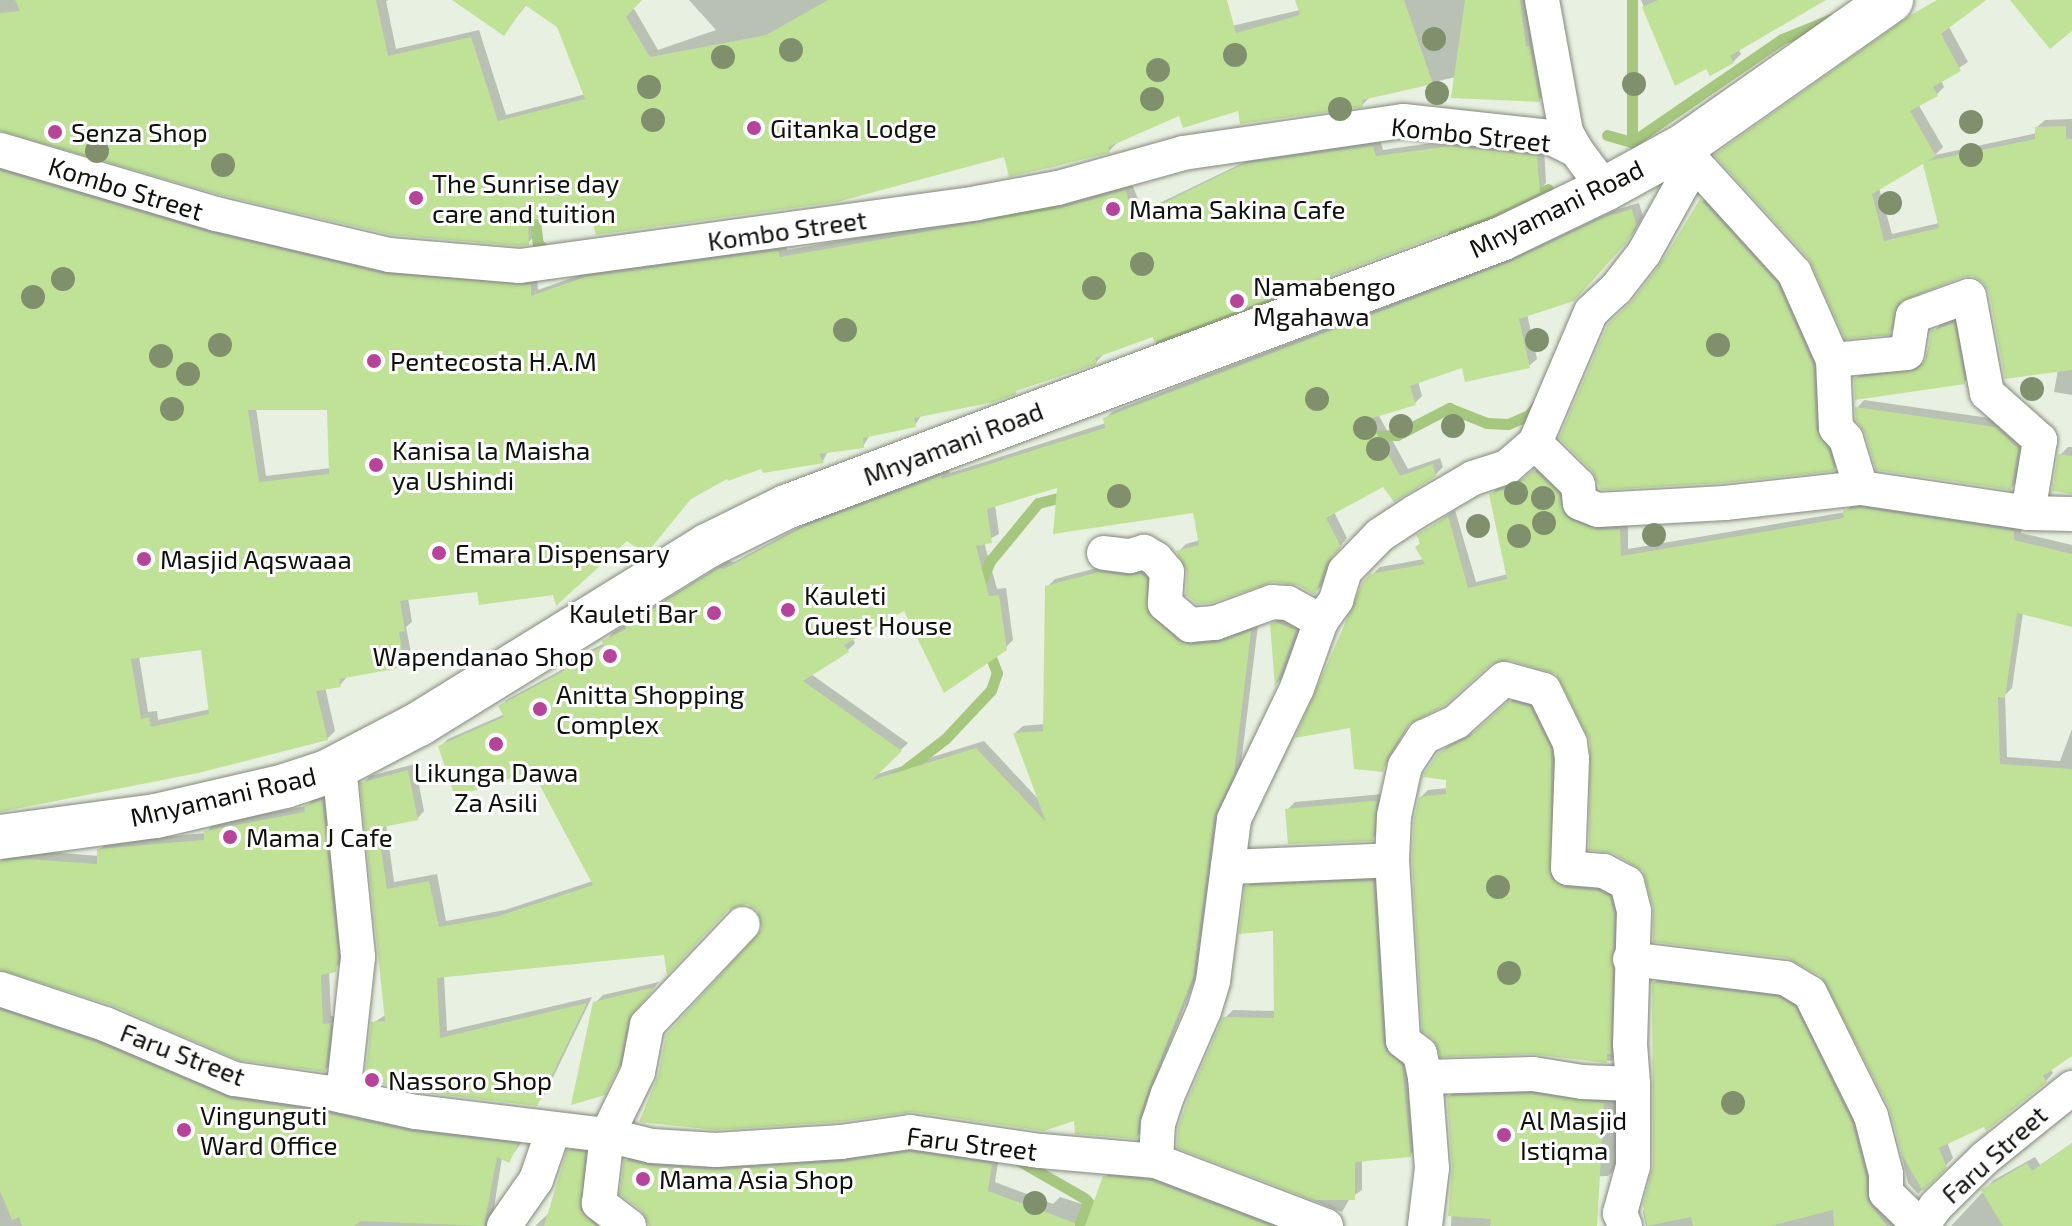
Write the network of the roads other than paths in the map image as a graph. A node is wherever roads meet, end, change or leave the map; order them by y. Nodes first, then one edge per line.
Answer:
1 (1542, 0) edge
2 (1891, 0) edge
3 (0, 150) edge
4 (1576, 150) junction
5 (1688, 152) junction
6 (1605, 189) junction
7 (1833, 360) junction
8 (1535, 443) junction
9 (1861, 488) junction
10 (2028, 513) junction
11 (2072, 514) edge
12 (1104, 553) dead end
13 (1321, 621) junction
14 (327, 772) junction
15 (0, 837) edge
16 (1392, 860) junction
17 (1228, 867) junction
18 (743, 924) dead end
19 (1630, 959) junction
20 (0, 989) edge
21 (1425, 1077) junction
22 (1633, 1084) junction
23 (2072, 1088) edge
24 (343, 1096) junction
25 (553, 1131) junction
26 (607, 1135) junction
27 (1156, 1161) junction
28 (1923, 1224) edge
29 (504, 1226) edge
30 (629, 1226) edge
31 (1326, 1226) edge
32 (1425, 1226) edge
33 (1625, 1226) edge

1 - 4 street, Kombo Street
2 - 5 street, Mnyamani Road
3 - 4 street, Kombo Street
4 - 6 street, Kombo Street
5 - 6 street, Mnyamani Road
5 - 7 street
5 - 8 street
6 - 14 street, Mnyamani Road
7 - 9 street
7 - 10 street
8 - 9 street
8 - 13 street
9 - 10 street
10 - 11 street
12 - 13 street
13 - 17 street
14 - 15 street, Mnyamani Road
14 - 24 street
16 - 17 street
16 - 19 street
16 - 21 street
17 - 27 street
18 - 26 street
19 - 22 street
19 - 28 street
20 - 24 street, Faru Street
21 - 22 street
21 - 32 street
22 - 33 street
23 - 28 street, Faru Street
24 - 25 street, Faru Street
25 - 26 street, Faru Street
25 - 29 street
26 - 27 street, Faru Street
26 - 30 street
27 - 31 street, Faru Street

